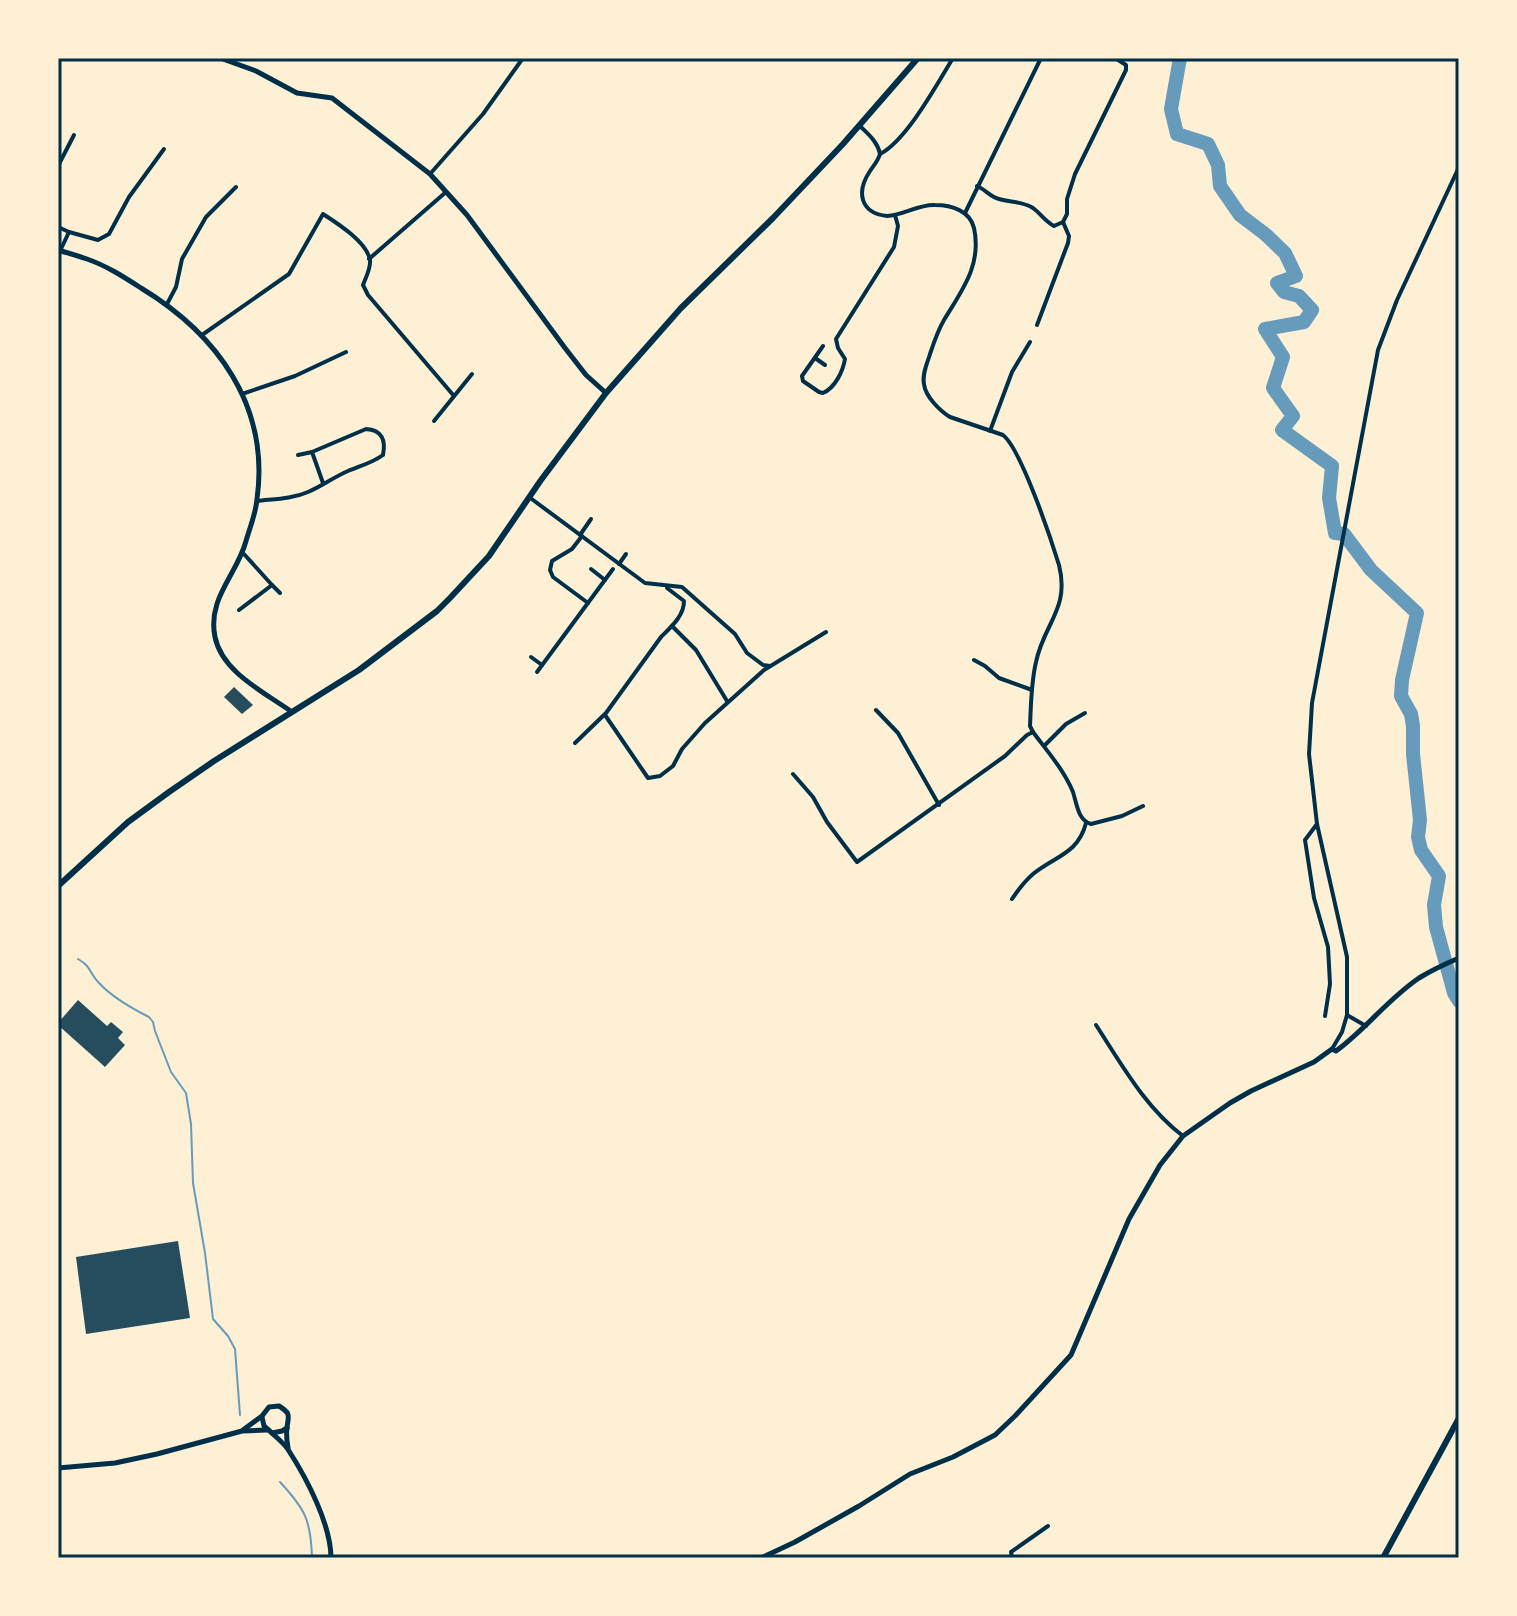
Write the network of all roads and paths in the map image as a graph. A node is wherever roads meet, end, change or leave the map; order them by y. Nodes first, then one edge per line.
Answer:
1 (220, 58) edge
2 (523, 58) edge
3 (918, 58) edge
4 (953, 58) edge
5 (1041, 58) edge
6 (1115, 58) edge
7 (860, 126) junction
8 (74, 135) dead end
9 (164, 149) dead end
10 (880, 154) junction
11 (58, 166) edge
12 (1459, 167) edge
13 (430, 174) junction
14 (977, 186) junction
15 (236, 187) dead end
16 (447, 192) junction
17 (965, 213) junction
18 (895, 215) junction
19 (1063, 222) junction
20 (58, 227) edge
21 (69, 232) junction
22 (59, 251) edge
23 (369, 259) junction
24 (167, 304) junction
25 (1037, 325) dead end
26 (202, 335) junction
27 (1030, 342) dead end
28 (823, 346) dead end
29 (346, 352) dead end
30 (815, 358) junction
31 (825, 365) dead end
32 (472, 374) dead end
33 (606, 393) junction
34 (242, 394) junction
35 (454, 396) junction
36 (434, 421) dead end
37 (990, 431) junction
38 (312, 452) junction
39 (298, 455) dead end
40 (323, 483) junction
41 (529, 497) junction
42 (257, 501) junction
43 (591, 519) dead end
44 (581, 535) junction
45 (243, 553) junction
46 (626, 554) dead end
47 (619, 564) junction
48 (591, 569) dead end
49 (613, 569) dead end
50 (605, 580) junction
51 (272, 585) junction
52 (661, 585) junction
53 (280, 593) dead end
54 (588, 603) junction
55 (239, 610) dead end
56 (672, 626) junction
57 (826, 632) dead end
58 (531, 657) dead end
59 (974, 660) dead end
60 (542, 665) junction
61 (770, 666) junction
62 (537, 672) dead end
63 (1032, 690) junction
64 (727, 701) junction
65 (876, 710) dead end
66 (292, 712) junction
67 (1085, 713) dead end
68 (605, 715) junction
69 (1033, 732) junction
70 (575, 743) dead end
71 (1043, 746) junction
72 (793, 774) dead end
73 (939, 805) junction
74 (1143, 806) dead end
75 (1086, 823) junction
76 (1317, 824) junction
77 (58, 886) edge
78 (1012, 899) dead end
79 (1459, 958) edge
80 (1347, 1015) junction
81 (1325, 1016) dead end
82 (1096, 1025) dead end
83 (1366, 1026) junction
84 (1332, 1049) junction
85 (1183, 1136) junction
86 (262, 1416) junction
87 (1459, 1418) edge
88 (287, 1428) junction
89 (242, 1431) junction
90 (270, 1432) junction
91 (288, 1448) junction
92 (58, 1468) edge
93 (1048, 1526) dead end
94 (331, 1558) edge
95 (761, 1558) edge
96 (1012, 1558) edge
97 (1383, 1558) edge

1 - 13 street
2 - 13 street
3 - 7 main road
4 - 10 street
5 - 14 street
6 - 19 street
7 - 10 street
7 - 33 main road
8 - 11 street
9 - 21 street
10 - 18 street
12 - 76 street
13 - 16 street
14 - 17 street
14 - 19 street
15 - 24 street
16 - 23 street
16 - 33 street
17 - 18 street
17 - 37 street
18 - 30 street
19 - 25 street
20 - 21 street
21 - 22 street
22 - 24 street
23 - 26 street
23 - 35 street
24 - 26 street
26 - 34 street
27 - 37 street
28 - 30 street
29 - 34 street
30 - 31 street
32 - 35 street
33 - 41 main road
34 - 42 street
35 - 36 street
37 - 63 street
38 - 39 street
38 - 40 street
38 - 40 street
40 - 42 street
41 - 44 street
41 - 66 main road
42 - 45 street
43 - 44 street
44 - 47 street
44 - 54 street
45 - 51 street
45 - 66 street
46 - 47 street
47 - 52 street
48 - 50 street
49 - 50 street
50 - 54 street
51 - 53 street
51 - 55 street
52 - 56 street
52 - 61 street
54 - 60 street
56 - 64 street
56 - 68 street
57 - 61 street
58 - 60 street
59 - 63 street
60 - 62 street
61 - 64 street
63 - 69 street
64 - 68 street
65 - 73 street
66 - 77 main road
67 - 71 street
68 - 70 street
69 - 71 street
69 - 73 street
71 - 75 street
72 - 73 street
74 - 75 street
75 - 78 street
76 - 80 street
76 - 81 street
79 - 83 street
80 - 83 street
80 - 84 street
82 - 85 street
83 - 84 street
84 - 85 street
85 - 95 street
86 - 88 street
86 - 89 street
86 - 90 street
87 - 97 main road
88 - 90 street
88 - 91 street
89 - 90 street
89 - 92 street
90 - 91 street
91 - 94 street
93 - 96 street

